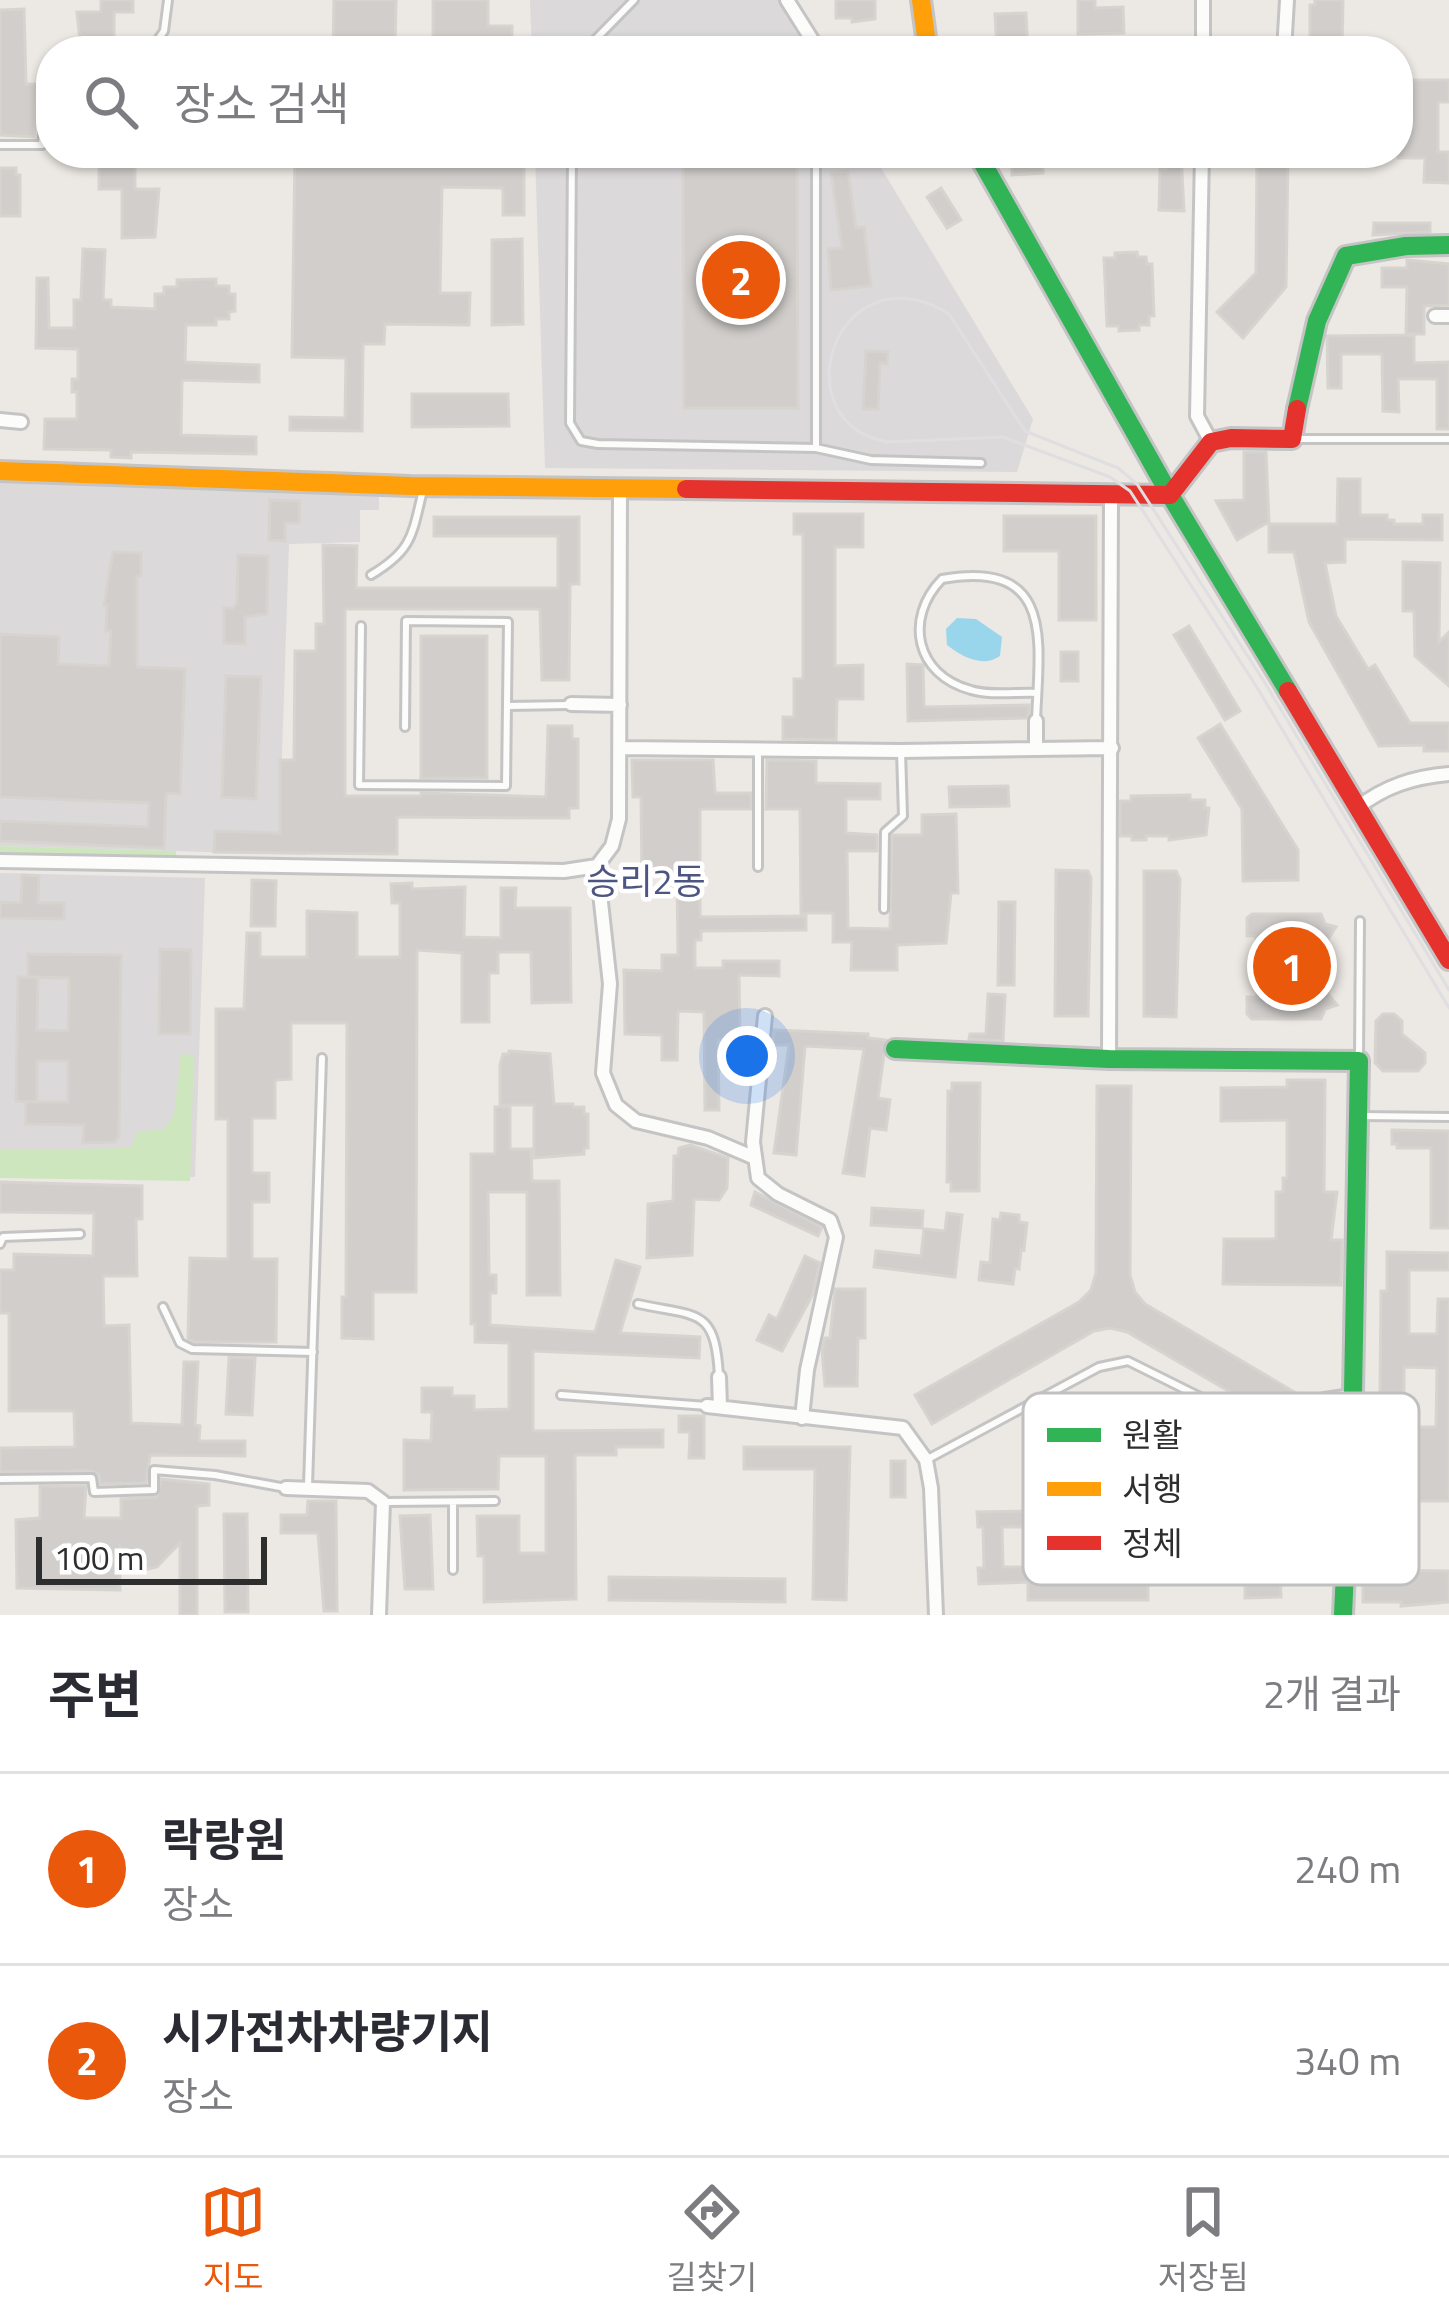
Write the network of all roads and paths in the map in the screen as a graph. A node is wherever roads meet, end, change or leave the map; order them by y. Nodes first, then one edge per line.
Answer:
1 (168, 0) edge
2 (634, 0) edge
3 (788, 0) edge
4 (921, 0) edge
5 (1203, 0) edge
6 (1287, 0) edge
7 (160, 36) edge
8 (599, 36) edge
9 (810, 36) edge
10 (926, 36) edge
11 (1203, 36) edge
12 (1285, 36) edge
13 (0, 145) edge
14 (36, 145) edge
15 (572, 168) edge
16 (816, 168) edge
17 (985, 168) edge
18 (1202, 168) edge
19 (1449, 245) edge
20 (0, 420) edge
21 (21, 422) dead end
22 (1292, 439) junction
23 (1449, 439) edge
24 (1211, 442) junction
25 (816, 448) junction
26 (980, 463) dead end
27 (0, 471) edge
28 (424, 486) junction
29 (620, 487) junction
30 (1111, 494) junction
31 (1170, 495) junction
32 (371, 574) dead end
33 (361, 626) dead end
34 (1037, 692) junction
35 (571, 704) joint
36 (620, 705) junction
37 (507, 706) junction
38 (1036, 721) joint
39 (405, 727) dead end
40 (620, 748) junction
41 (1112, 748) junction
42 (758, 749) junction
43 (1036, 749) junction
44 (902, 751) junction
45 (1449, 773) edge
46 (1358, 808) junction
47 (0, 861) edge
48 (597, 866) junction
49 (758, 867) dead end
50 (884, 909) dead end
51 (1360, 922) dead end
52 (1449, 960) edge
53 (765, 1016) dead end
54 (896, 1049) dead end
55 (322, 1058) dead end
56 (1108, 1059) junction
57 (1359, 1061) junction
58 (1358, 1116) junction
59 (1449, 1117) edge
60 (754, 1158) junction
61 (80, 1234) dead end
62 (0, 1244) edge
63 (638, 1304) dead end
64 (163, 1306) dead end
65 (313, 1352) junction
66 (719, 1377) joint
67 (1051, 1393) edge
68 (1192, 1393) edge
69 (1353, 1393) edge
70 (561, 1395) dead end
71 (714, 1407) junction
72 (1023, 1408) edge
73 (802, 1418) junction
74 (926, 1460) junction
75 (0, 1479) edge
76 (286, 1488) joint
77 (308, 1489) junction
78 (382, 1502) junction
79 (453, 1502) junction
80 (495, 1502) dead end
81 (453, 1570) dead end
82 (1344, 1585) edge
83 (379, 1615) edge
84 (936, 1615) edge
85 (1343, 1615) edge

1 - 7 lane
2 - 8 lane
3 - 9 street
4 - 10 street
5 - 11 street
6 - 12 street
13 - 14 lane
15 - 25 lane
16 - 25 lane
17 - 31 street
18 - 24 street
19 - 22 street
20 - 21 street
22 - 23 lane
22 - 24 street
24 - 31 street
25 - 26 lane
27 - 28 street
28 - 29 street
28 - 32 lane
29 - 30 street
29 - 36 street
30 - 31 street
30 - 41 street
31 - 46 street
33 - 37 lane
34 - 34 lane
34 - 38 lane
35 - 36 street
35 - 37 lane
36 - 40 street
37 - 39 lane
38 - 43 street
40 - 42 street
40 - 48 street
41 - 43 street
41 - 56 street
42 - 44 street
42 - 49 lane
43 - 44 street
44 - 50 lane
45 - 46 street
46 - 52 street
47 - 48 street
48 - 60 street
51 - 57 lane
53 - 60 street
54 - 56 street
55 - 65 lane
56 - 57 street
57 - 58 street
58 - 59 lane
58 - 69 street
60 - 73 street
61 - 62 lane
63 - 66 lane
64 - 65 lane
65 - 77 lane
66 - 71 street
67 - 68 lane
70 - 71 lane
71 - 73 street
72 - 74 lane
73 - 74 street
74 - 84 street
75 - 76 lane
76 - 77 street
77 - 78 street
78 - 79 lane
78 - 83 street
79 - 80 lane
79 - 81 lane
82 - 85 street

